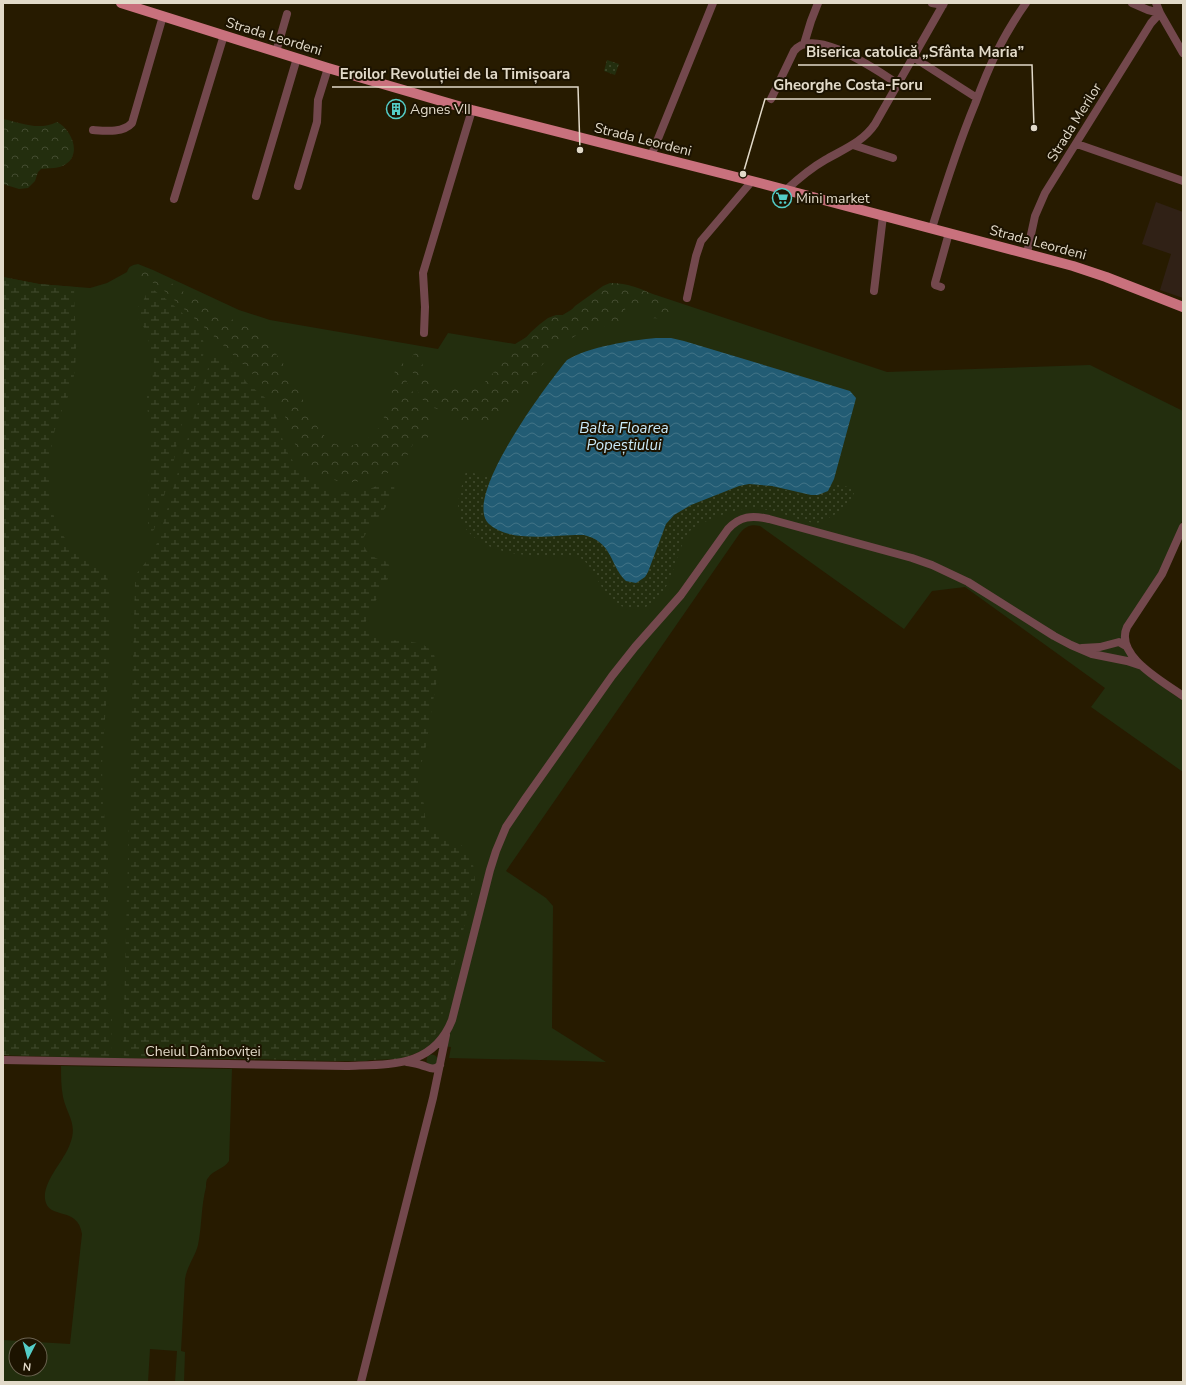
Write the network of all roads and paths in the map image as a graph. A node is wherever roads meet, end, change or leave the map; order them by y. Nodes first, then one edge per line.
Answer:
1 (121, 3) edge
2 (713, 3) edge
3 (818, 3) edge
4 (932, 3) edge
5 (1026, 3) edge
6 (1132, 3) edge
7 (1156, 3) edge
8 (943, 4) edge
9 (1160, 13) junction
10 (287, 14) dead end
11 (163, 16) junction
12 (224, 36) junction
13 (804, 44) junction
14 (276, 52) junction
15 (1183, 53) edge
16 (913, 57) junction
17 (297, 58) junction
18 (328, 68) junction
19 (897, 83) junction
20 (977, 98) junction
21 (771, 99) dead end
22 (472, 110) junction
23 (93, 130) dead end
24 (1077, 144) junction
25 (853, 145) junction
26 (651, 156) junction
27 (893, 158) dead end
28 (752, 181) junction
29 (1183, 181) edge
30 (298, 186) dead end
31 (786, 190) junction
32 (256, 196) dead end
33 (174, 199) dead end
34 (883, 216) junction
35 (932, 228) junction
36 (949, 233) junction
37 (1026, 253) junction
38 (941, 287) dead end
39 (874, 291) dead end
40 (687, 298) dead end
41 (1183, 307) edge
42 (424, 333) dead end
43 (1183, 527) edge
44 (1127, 627) junction
45 (1115, 643) junction
46 (1077, 648) junction
47 (1127, 648) junction
48 (1118, 659) junction
49 (1142, 666) junction
50 (1183, 696) edge
51 (446, 1032) junction
52 (427, 1053) junction
53 (3, 1060) edge
54 (402, 1062) junction
55 (440, 1062) junction
56 (428, 1067) junction
57 (434, 1091) junction
58 (361, 1382) edge

1 - 11 main road, Strada Leordeni
2 - 26 street
3 - 13 street
4 - 8 street
5 - 20 street
6 - 9 street
7 - 9 street
8 - 16 street
9 - 15 street
9 - 24 street, Strada Merilor
10 - 14 street
11 - 12 main road, Strada Leordeni
11 - 23 street
12 - 14 main road, Strada Leordeni
12 - 33 street
13 - 19 street
13 - 21 street
14 - 17 main road, Strada Leordeni
16 - 19 street
16 - 20 street
17 - 18 main road, Strada Leordeni
17 - 32 street
18 - 22 main road, Strada Leordeni
18 - 30 street
19 - 25 street
20 - 35 street
22 - 26 main road, Strada Leordeni
22 - 42 street
24 - 29 street
24 - 37 street, Strada Merilor
25 - 27 street
25 - 31 street
26 - 28 main road, Strada Leordeni
28 - 31 main road, Strada Leordeni
28 - 40 street
31 - 34 main road, Strada Leordeni
34 - 35 main road, Strada Leordeni
34 - 39 street
35 - 36 main road, Strada Leordeni
36 - 37 main road, Strada Leordeni
36 - 38 street
37 - 41 main road, Strada Leordeni
43 - 44 street
44 - 45 street
44 - 47 street
45 - 46 street
45 - 47 street
45 - 48 street
46 - 48 street
46 - 51 street
47 - 48 street
47 - 49 street
48 - 49 street
49 - 50 street
51 - 52 street
51 - 55 street
52 - 54 street
52 - 55 street
52 - 56 street
53 - 54 street, Cheiul Dâmboviței
54 - 56 street
55 - 56 street
55 - 57 street
56 - 57 street
57 - 58 street

